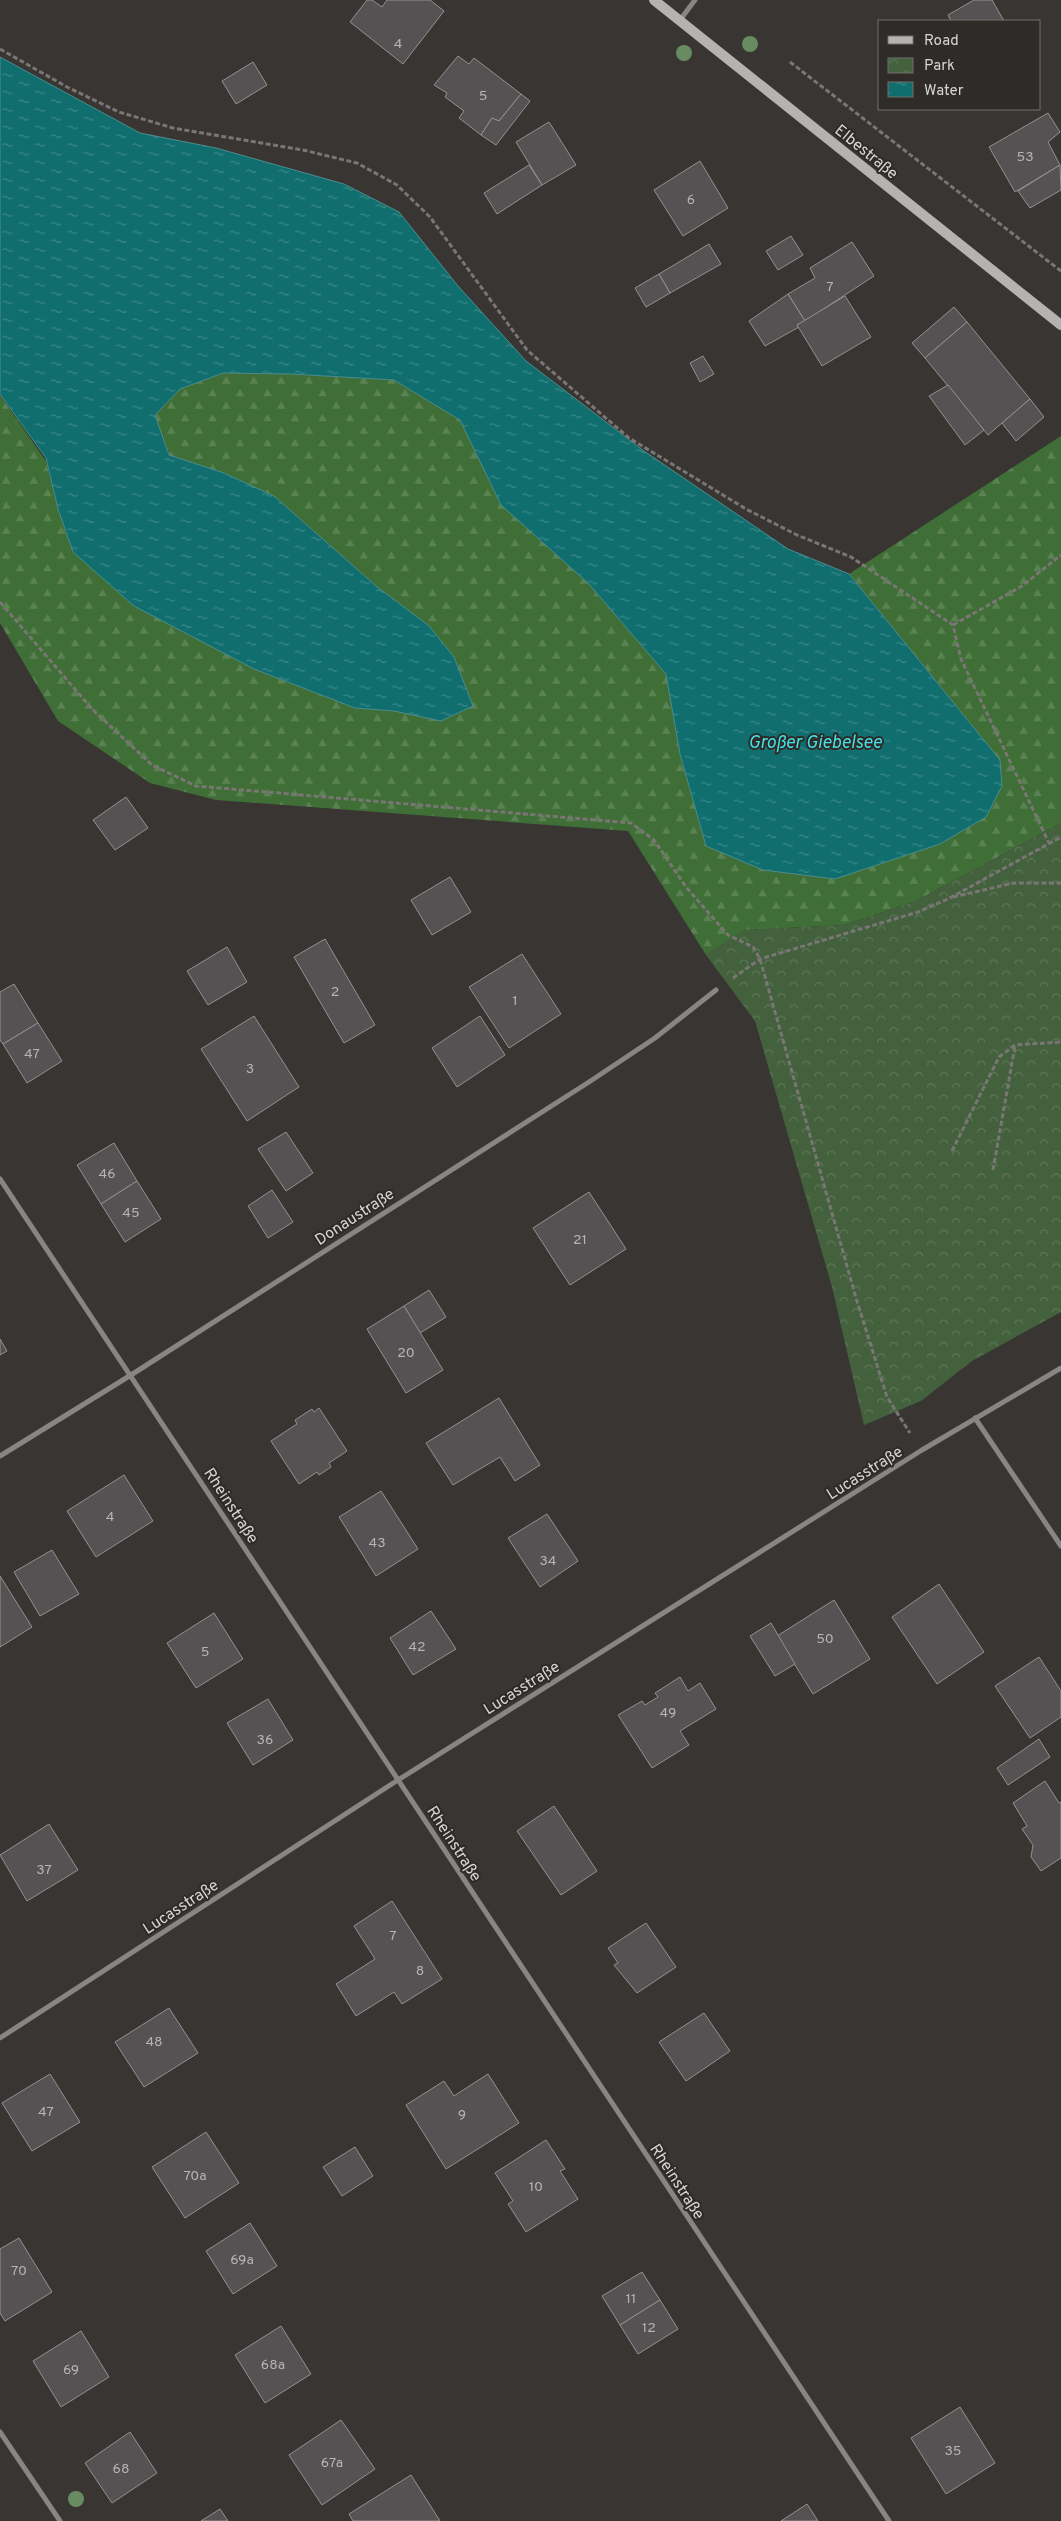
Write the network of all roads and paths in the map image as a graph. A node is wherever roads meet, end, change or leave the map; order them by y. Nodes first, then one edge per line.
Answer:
1 (654, 0) edge
2 (695, 0) edge
3 (680, 20) junction
4 (0, 49) edge
5 (790, 62) dead end
6 (1061, 271) edge
7 (1061, 325) edge
8 (1061, 555) edge
9 (0, 602) edge
10 (953, 625) junction
11 (1061, 837) edge
12 (1049, 843) junction
13 (1061, 883) edge
14 (948, 899) junction
15 (760, 959) junction
16 (716, 990) joint
17 (1061, 1042) edge
18 (1015, 1045) junction
19 (952, 1151) dead end
20 (993, 1170) dead end
21 (0, 1179) edge
22 (1061, 1368) edge
23 (131, 1375) junction
24 (975, 1418) junction
25 (922, 1450) junction
26 (0, 1456) edge
27 (1061, 1546) edge
28 (398, 1780) junction
29 (0, 2038) edge
30 (0, 2432) edge
31 (60, 2521) edge
32 (889, 2521) edge

1 - 3 street, Elbestraße
2 - 3 street
3 - 7 street, Elbestraße
4 - 10 path
5 - 6 path
8 - 10 path
9 - 15 path
10 - 12 path
11 - 12 path
12 - 14 path
13 - 14 path
14 - 15 path
15 - 16 path
15 - 25 path
16 - 23 street, Donaustraße
17 - 18 path
18 - 19 path
18 - 20 path
21 - 23 street, Rheinstraße
22 - 24 street, Lucasstraße
23 - 26 street, Donaustraße
23 - 28 street, Rheinstraße
24 - 25 street, Lucasstraße
24 - 27 street
25 - 28 street, Lucasstraße
28 - 29 street, Lucasstraße
28 - 32 street, Rheinstraße
30 - 31 street

